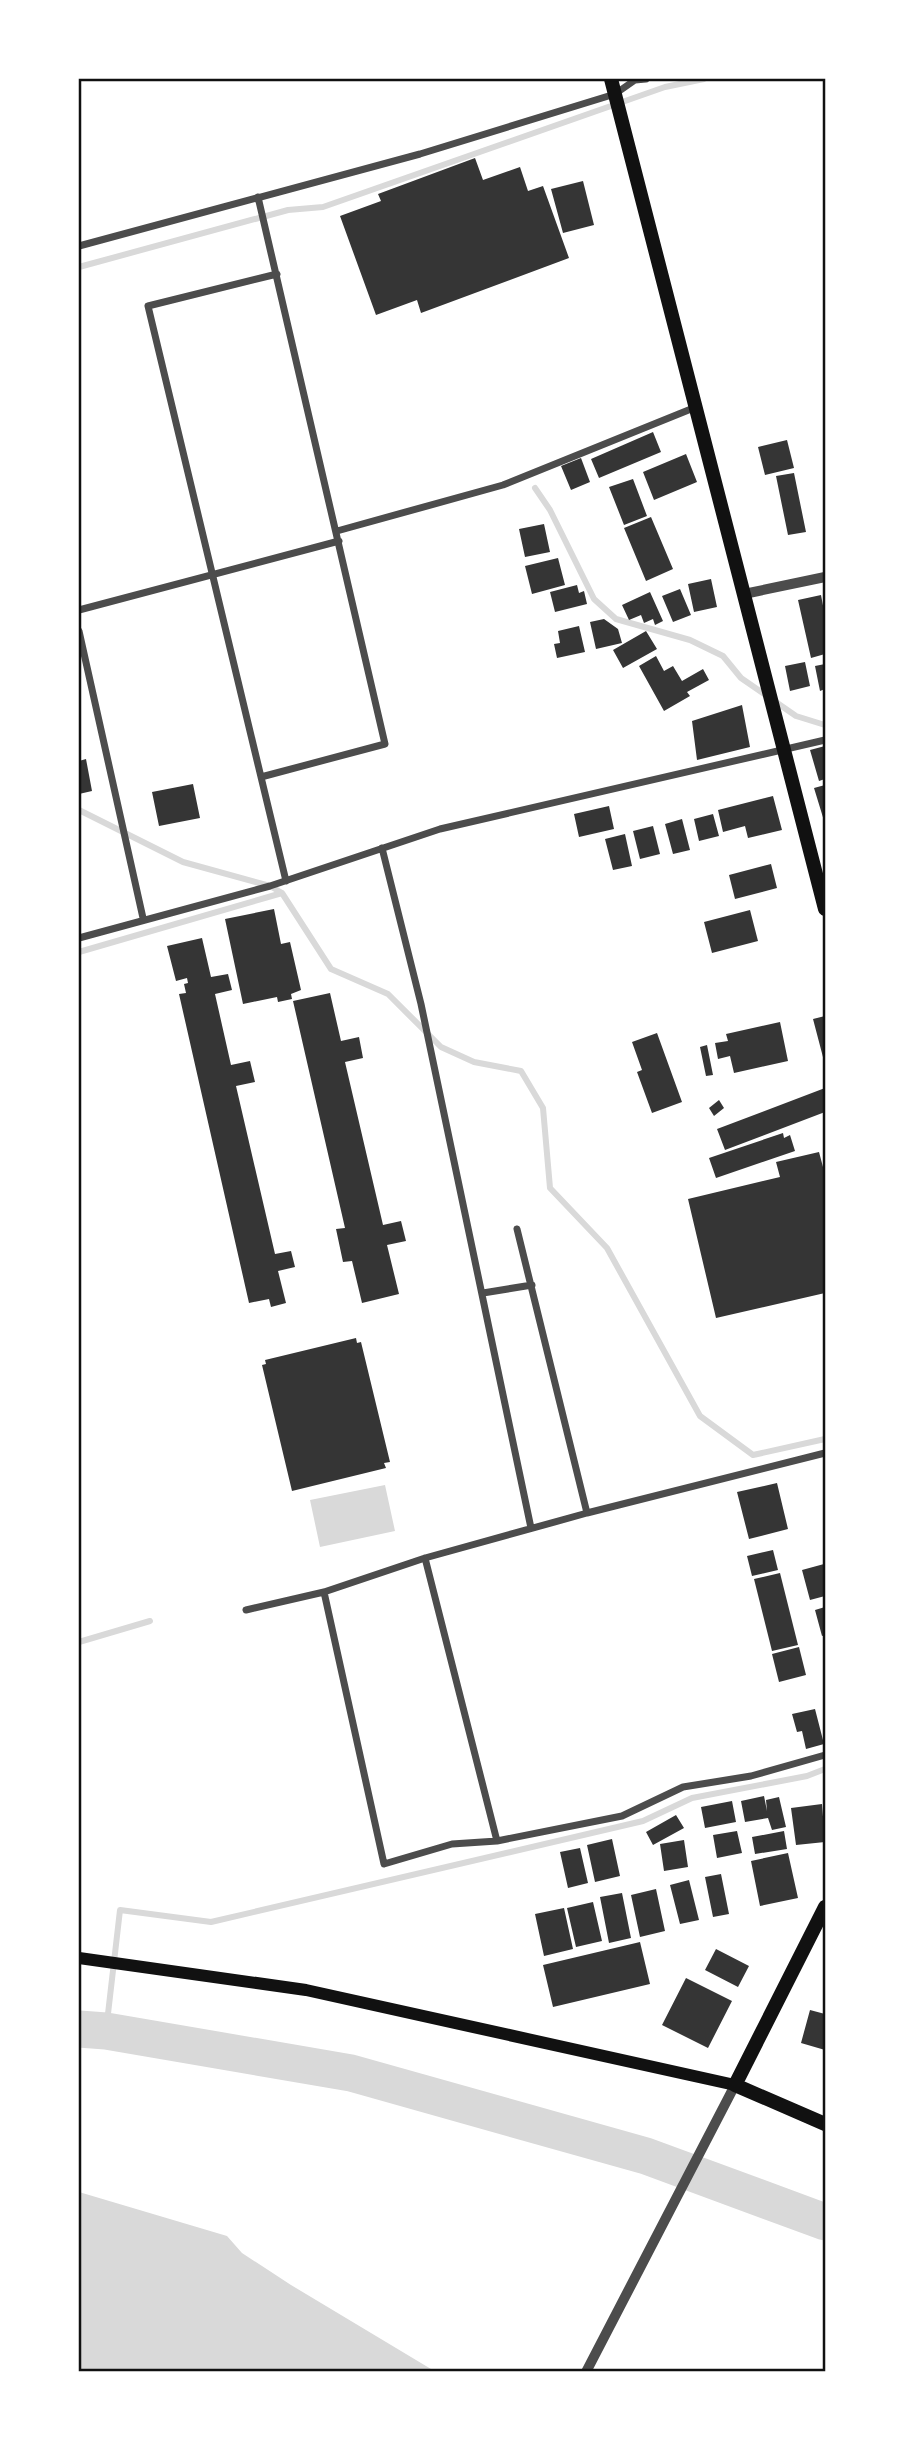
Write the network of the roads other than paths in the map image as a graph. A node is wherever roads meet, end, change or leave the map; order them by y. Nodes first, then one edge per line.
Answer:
1 (611, 79) edge
2 (646, 79) edge
3 (615, 94) junction
4 (258, 197) junction
5 (79, 246) edge
6 (277, 274) junction
7 (696, 407) junction
8 (337, 531) junction
9 (339, 541) junction
10 (213, 575) junction
11 (825, 577) edge
12 (744, 594) junction
13 (79, 610) edge
14 (79, 631) edge
15 (825, 740) edge
16 (785, 750) junction
17 (261, 777) junction
18 (382, 848) junction
19 (286, 881) junction
20 (825, 909) edge
21 (143, 918) junction
22 (79, 938) edge
23 (517, 1229) dead end
24 (532, 1285) junction
25 (483, 1293) junction
26 (825, 1453) edge
27 (587, 1513) junction
28 (531, 1528) junction
29 (425, 1558) junction
30 (324, 1592) junction
31 (246, 1610) dead end
32 (825, 1755) edge
33 (497, 1841) junction
34 (825, 1910) edge
35 (79, 1958) edge
36 (735, 2085) junction
37 (825, 2124) edge
38 (586, 2372) edge

1 - 3 main road
2 - 3 street
3 - 4 street
3 - 7 main road
4 - 5 street
4 - 6 street
6 - 8 street
6 - 10 street
7 - 8 street
7 - 12 main road
8 - 9 street
9 - 10 street
9 - 17 street
10 - 13 street
10 - 17 street
11 - 12 street
12 - 16 main road
14 - 21 street
15 - 16 street
16 - 18 street
16 - 20 main road
17 - 19 street
18 - 19 street
18 - 25 street
19 - 21 street
21 - 22 street
23 - 24 street
24 - 25 street
24 - 27 street
25 - 28 street
26 - 27 street
27 - 28 street
28 - 29 street
29 - 30 street
29 - 33 street
30 - 31 street
30 - 33 street
32 - 33 street
34 - 36 main road
35 - 36 main road
36 - 37 main road
36 - 38 street

